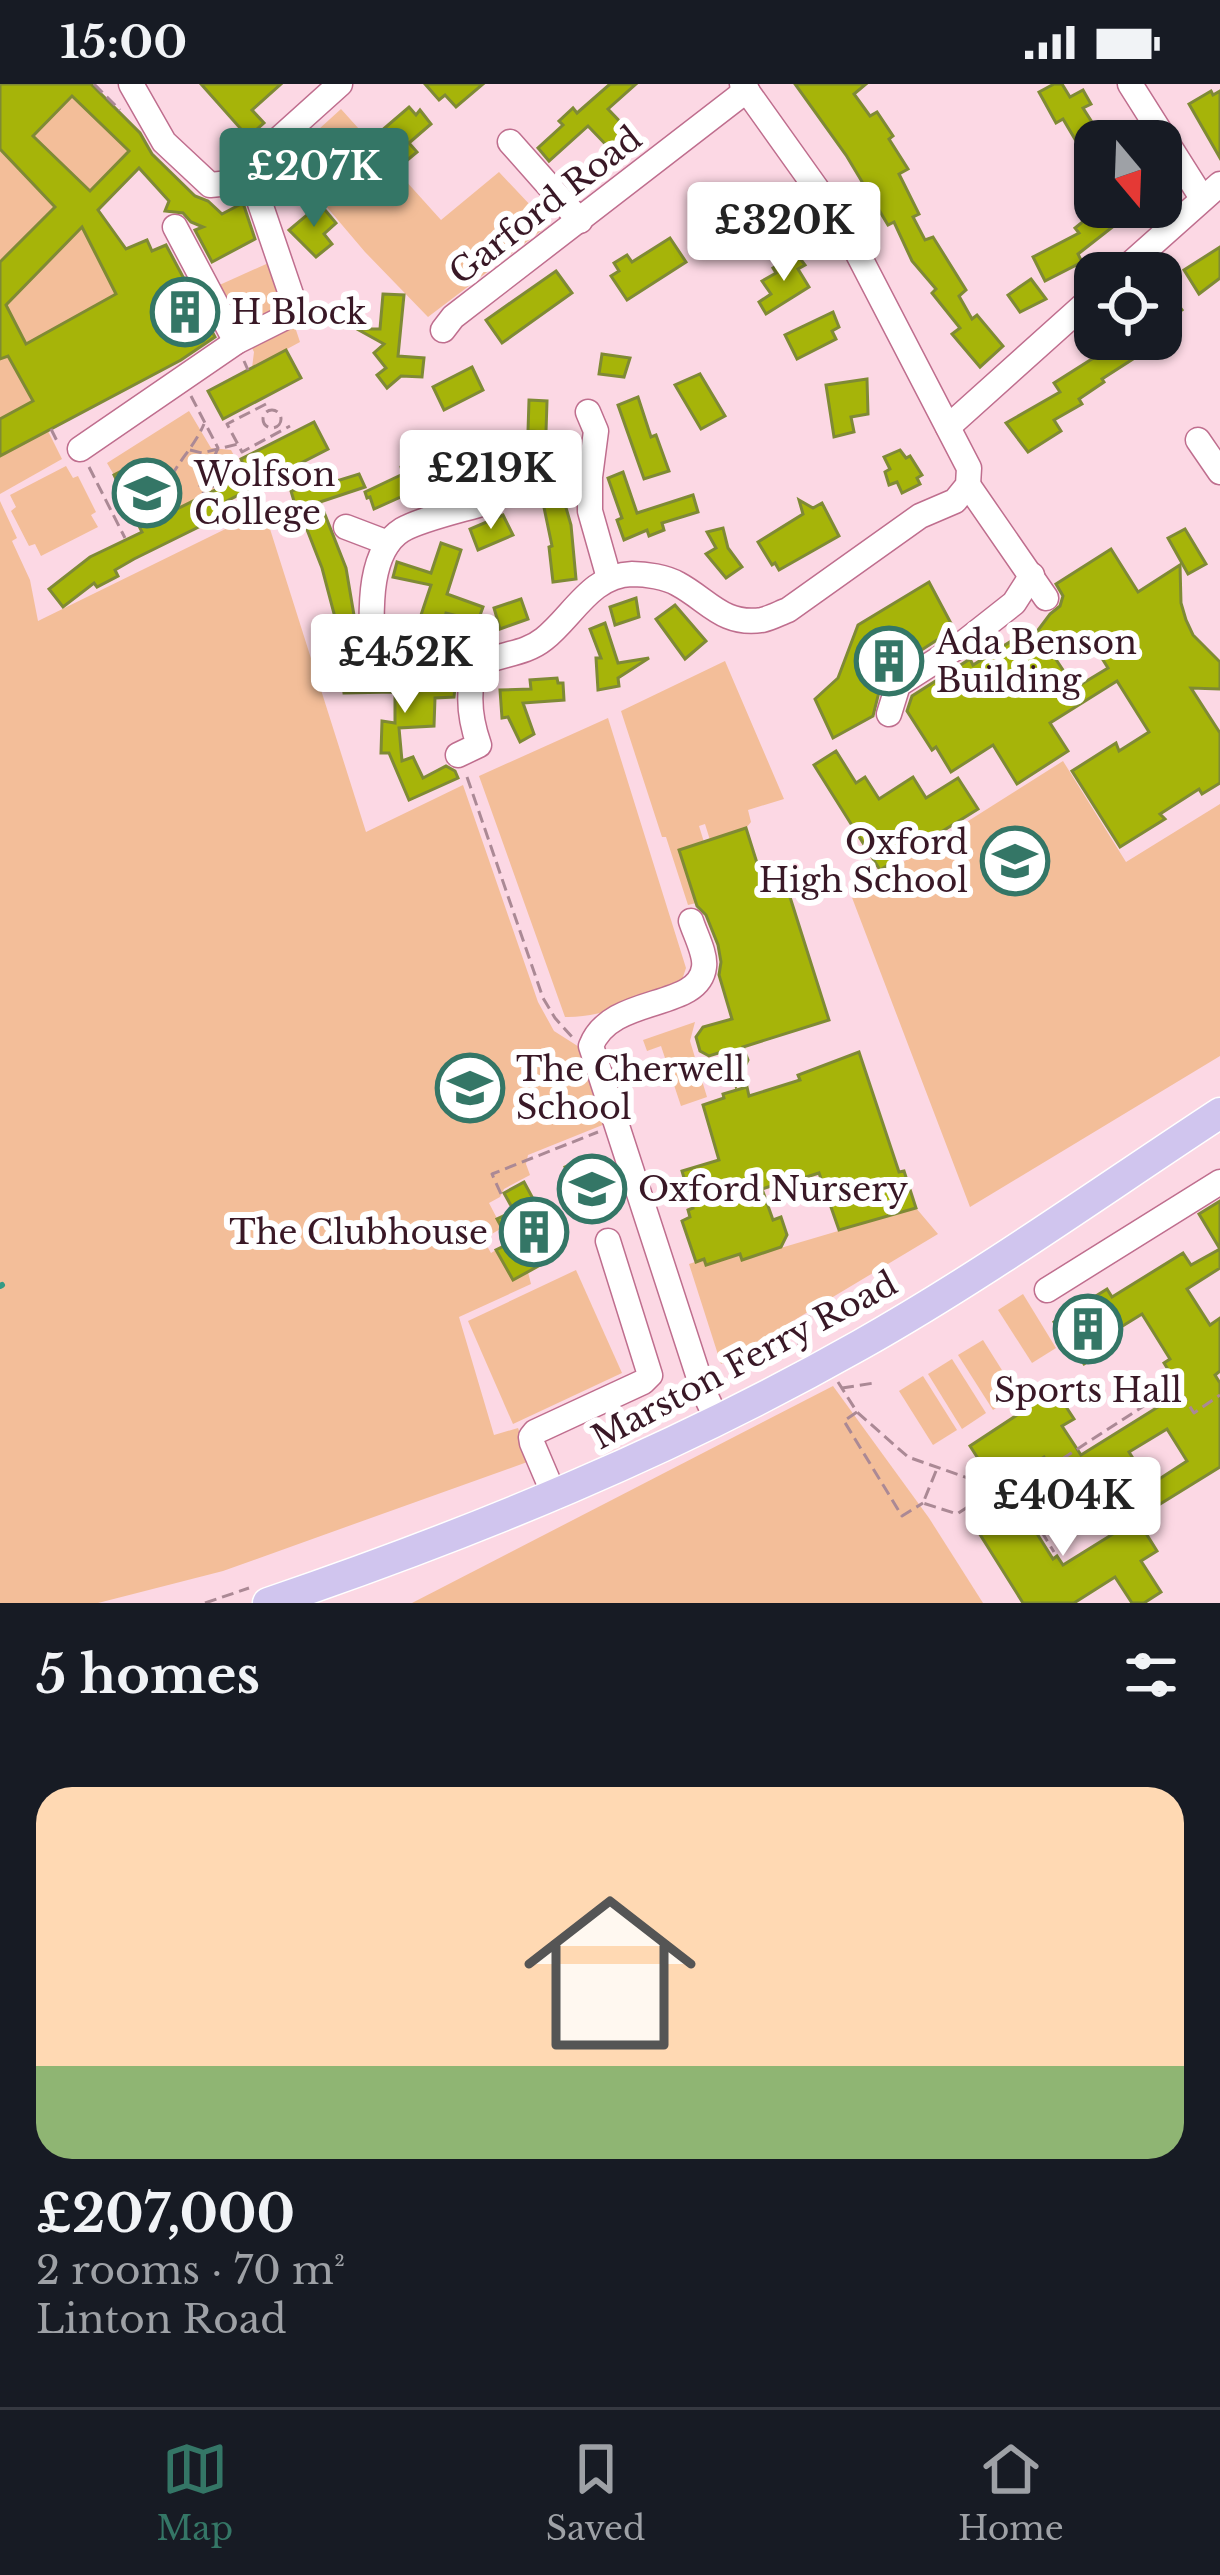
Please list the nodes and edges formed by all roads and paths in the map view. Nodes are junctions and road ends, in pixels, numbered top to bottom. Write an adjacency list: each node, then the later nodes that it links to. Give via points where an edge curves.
1 (130, 84): 6 (street, via 164,142 211,185 230,183)
2 (340, 84): 6 (street)
3 (1130, 84): 7 (street)
4 (744, 87): 8 (street, Garford Road); 20 (street, via 844,227)
5 (510, 142): 8 (street)
6 (248, 168): 13 (street, via 294,303 286,317)
7 (1211, 191): 10 (street)
8 (580, 221): 12 (street, Garford Road)
9 (175, 227): 13 (street)
10 (1143, 252)
11 (1074, 314): 20 (street)
12 (443, 330)
13 (236, 343): 14 (street)
14 (182, 379): 18 (path); 25 (street)
15 (266, 404): 17 (path); 19 (path); 23 (path, via 227,424)
16 (588, 412): 38 (street, via 596,431 590,512)
17 (281, 418): 19 (path); 22 (path, via 291,428)
18 (205, 422): 24 (path); 26 (path)
19 (267, 426): 22 (path)
20 (948, 428): 29 (street, via 969,468)
21 (1198, 440): 27 (street)
22 (262, 441): 23 (path, via 242,452)
23 (238, 444): 24 (path)
24 (218, 448): 26 (path); 28 (path)
25 (80, 449): 35 (path)
26 (188, 449): 33 (path)
27 (1220, 472)
28 (207, 475): 30 (path); 31 (path, via 200,486)
29 (968, 485): 37 (street); 38 (street, via 955,501 764,620 712,610 664,579)
30 (215, 490)
31 (208, 502)
32 (485, 503): 36 (street, via 403,529)
33 (161, 512)
34 (346, 527): 36 (street)
35 (125, 538)
36 (388, 543): 40 (street, via 371,590 372,646 403,646)
37 (1031, 575): 39 (street); 41 (street, via 1014,603 898,685)
38 (609, 578): 40 (street, via 543,640)
39 (1046, 598)
40 (475, 667): 42 (street)
41 (889, 714)
42 (475, 752)
43 (469, 782): 45 (path, via 542,998 570,1036)
44 (691, 921): 45 (street, via 705,964 699,982 612,1018)
45 (591, 1046): 47 (street)
46 (1220, 1113): 59 (main road, Marston Ferry Road, via 905,1318)
47 (616, 1124): 49 (path, via 492,1174); 59 (street)
48 (1220, 1182): 51 (street)
49 (501, 1194)
50 (608, 1241): 64 (street, via 650,1375 531,1437)
51 (1047, 1290)
52 (807, 1313): 53 (path, via 791,1326)
53 (803, 1352)
54 (834, 1376): 56 (path)
55 (874, 1383): 56 (path)
56 (842, 1388): 58 (path)
57 (1220, 1395): 61 (path, via 1194,1412 1176,1385)
58 (857, 1412): 60 (path, via 908,1457); 65 (path, via 844,1421 902,1516)
59 (718, 1422): 64 (main road, Marston Ferry Road)
60 (937, 1467): 63 (path); 65 (path)
61 (1045, 1470): 62 (path); 66 (path, via 1079,1525 1109,1507)
62 (1012, 1484): 63 (path); 67 (path)
63 (997, 1488): 65 (path, via 957,1514)
64 (555, 1497): 68 (main road, Marston Ferry Road)
65 (923, 1503)
66 (1140, 1516)
67 (1054, 1552)
68 (328, 1593): 69 (main road, Marston Ferry Road)
69 (268, 1603)

